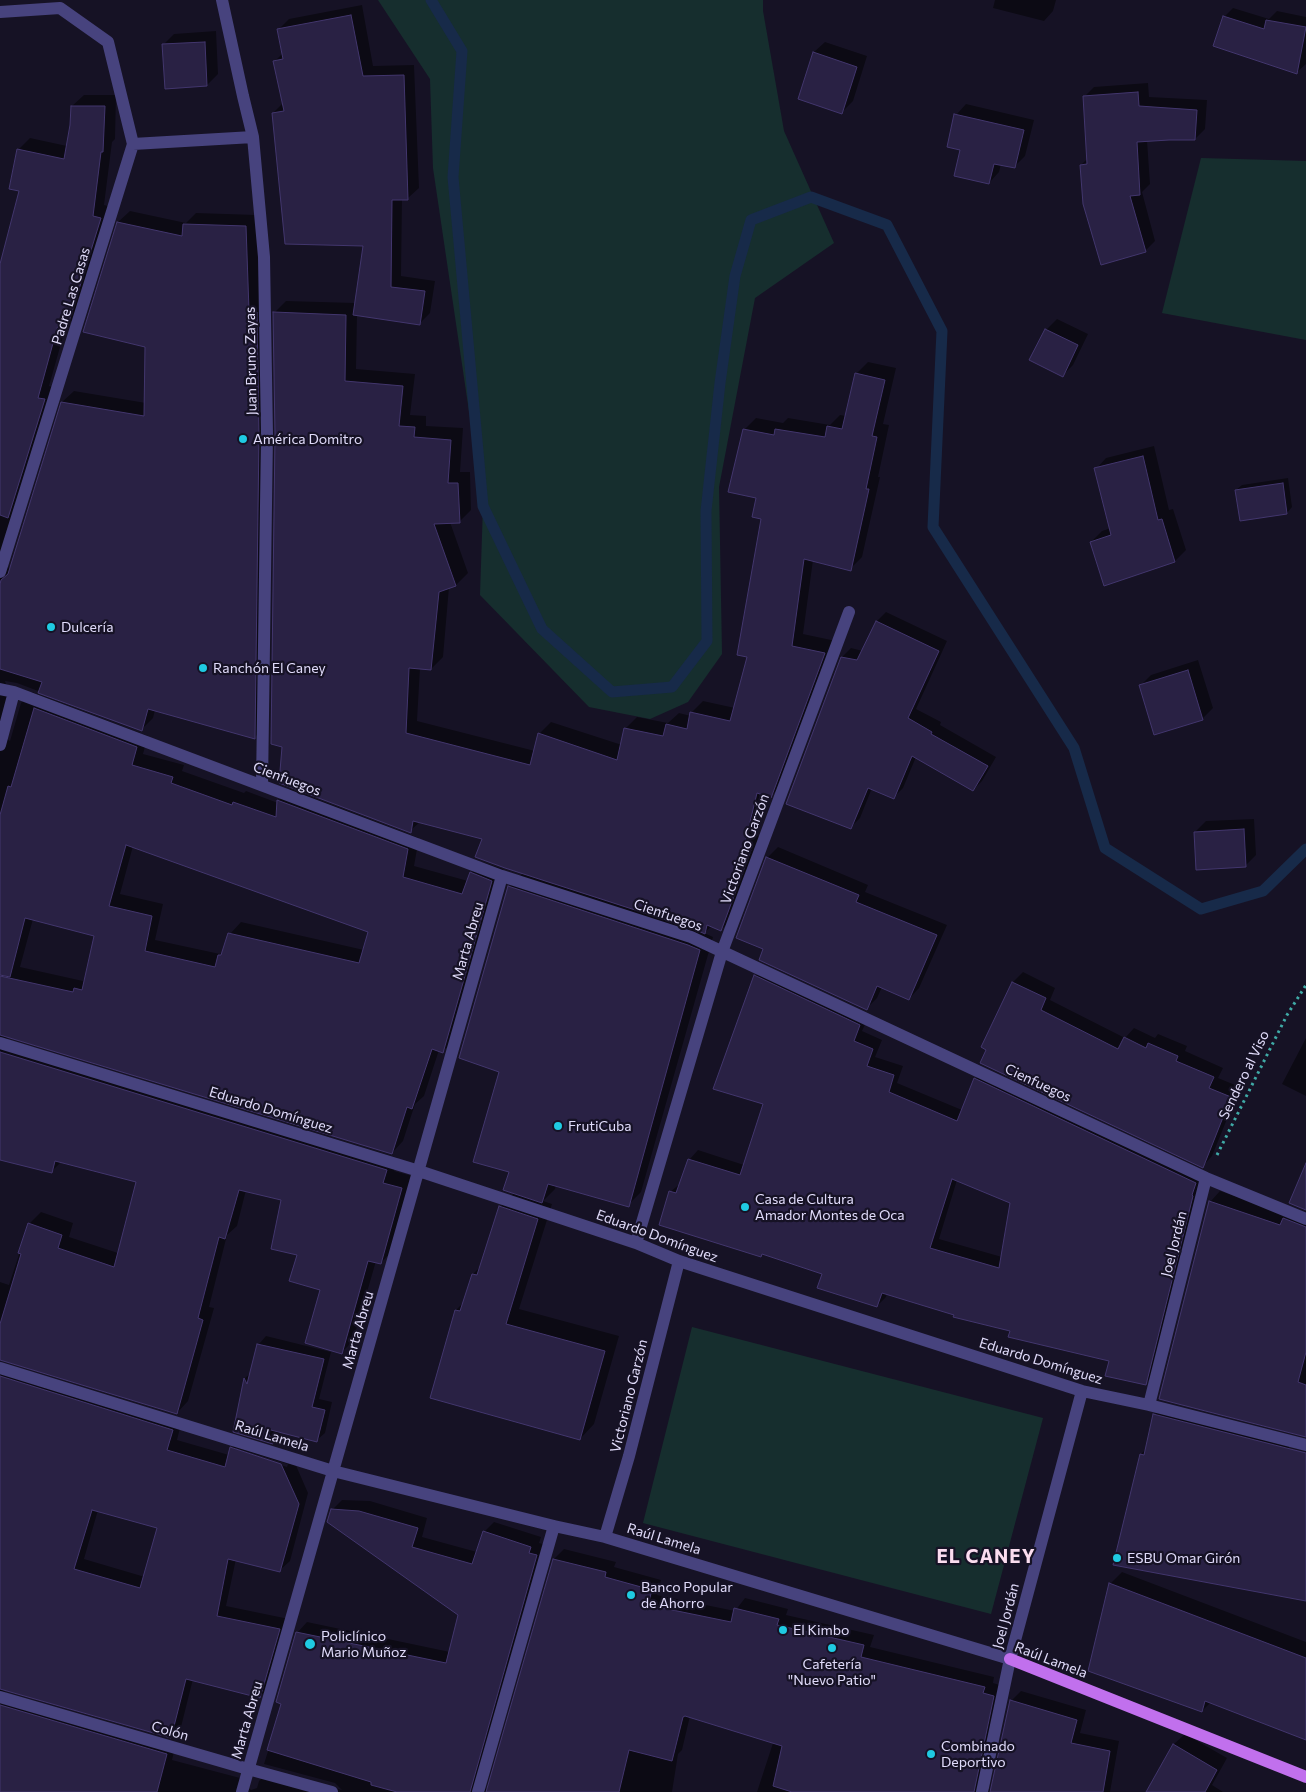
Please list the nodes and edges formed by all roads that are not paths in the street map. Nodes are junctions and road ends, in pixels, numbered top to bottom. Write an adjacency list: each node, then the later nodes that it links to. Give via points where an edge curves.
1 (223, 4): 3 (street, Juan Bruno Zayas)
2 (0, 12): 4 (street, via 60,8 108,42)
3 (253, 137): 4 (street); 10 (street, Juan Bruno Zayas, via 264,257 267,425)
4 (133, 144): 5 (street, Padre Las Casas)
5 (0, 572)
6 (849, 612): 12 (street, Victoriano Garzón)
7 (0, 689): 8 (street, Cienfuegos)
8 (14, 692): 9 (street); 10 (street, Cienfuegos)
9 (0, 745)
10 (262, 785): 11 (street, Cienfuegos)
11 (502, 876): 12 (street, Cienfuegos, via 691,937); 14 (street, Marta Abreu)
12 (722, 952): 15 (street, Cienfuegos); 17 (street, Victoriano Garzón)
13 (0, 1043): 14 (street, Eduardo Domínguez)
14 (419, 1171): 17 (street, Eduardo Domínguez); 23 (street, Marta Abreu)
15 (1206, 1178): 16 (street, Cienfuegos); 21 (street, Joel Jordán)
16 (1306, 1219)
17 (636, 1243): 18 (street, Eduardo Domínguez)
18 (679, 1262): 20 (street, Eduardo Domínguez); 25 (street, Victoriano Garzón)
19 (0, 1368): 23 (street, Raúl Lamela)
20 (1082, 1391): 21 (street, Eduardo Domínguez); 26 (street, Joel Jordán)
21 (1149, 1405): 22 (street, Eduardo Domínguez)
22 (1306, 1445)
23 (333, 1471): 24 (street, Raúl Lamela); 28 (street, Marta Abreu)
24 (554, 1526): 25 (street, Raúl Lamela); 32 (street)
25 (605, 1537): 26 (street, Raúl Lamela)
26 (1010, 1659): 29 (main road, Raúl Lamela); 33 (street, Joel Jordán)
27 (0, 1697): 28 (street, Colón)
28 (248, 1769): 30 (street, Marta Abreu); 31 (street, Colón)
29 (1306, 1778)
30 (242, 1792)
31 (332, 1792)
32 (478, 1792)
33 (982, 1792)

